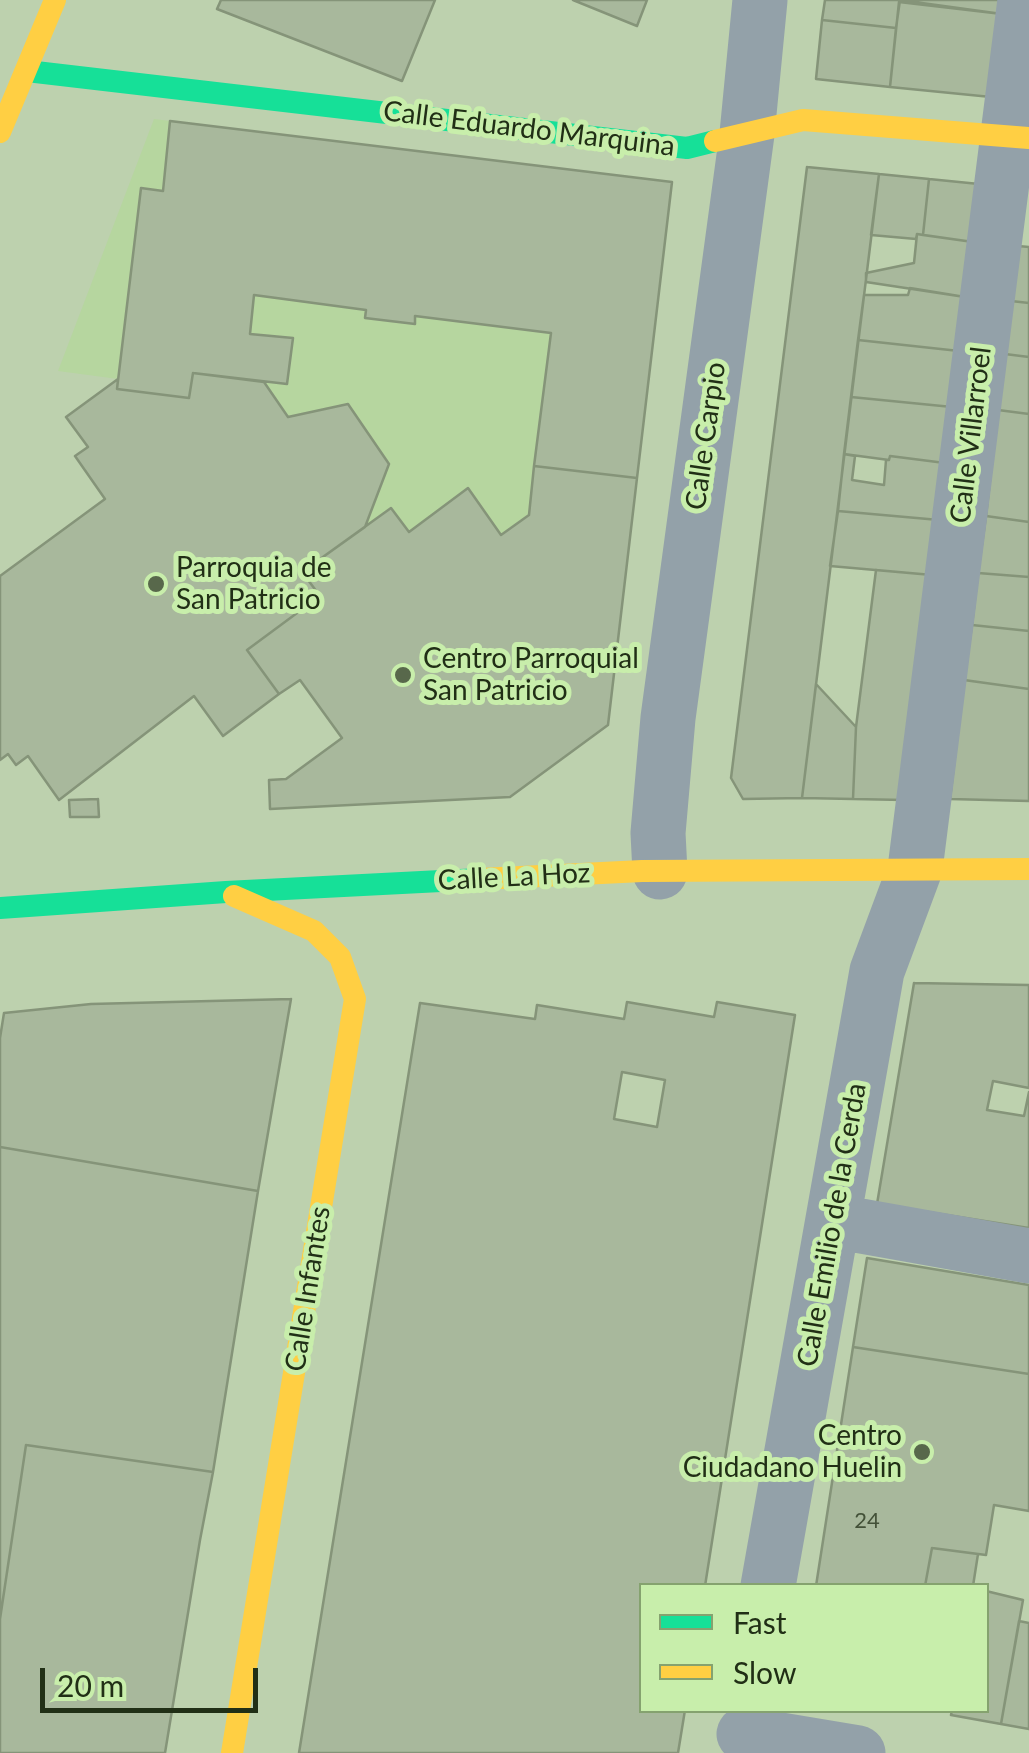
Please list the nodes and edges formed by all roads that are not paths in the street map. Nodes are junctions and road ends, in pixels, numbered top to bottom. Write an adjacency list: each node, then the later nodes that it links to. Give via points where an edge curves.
1 (55, 0): 4 (street)
2 (760, 0): 6 (street, Calle Carpio)
3 (1025, 0): 7 (street, Calle Villarroel)
4 (27, 71): 5 (street); 6 (street, Calle Eduardo Marquina, via 687,148)
5 (0, 132)
6 (747, 134): 7 (street, Calle Eduardo Marquina, via 803,120); 10 (street, Calle Carpio, via 668,718)
7 (1019, 137): 8 (street, Calle Villarroel)
8 (915, 869): 9 (street, Calle La Hoz); 10 (street, Calle La Hoz); 13 (street, Calle Emilio de la Cerda, via 877,970)
9 (1029, 869)
10 (660, 872): 11 (street, Calle La Hoz)
11 (226, 892): 12 (street, Calle La Hoz); 17 (street, Calle Infantes, via 314,932 340,957 355,999)
12 (2, 908)
13 (833, 1221): 14 (street); 15 (street, Calle Emilio de la Cerda)
14 (1029, 1256)
15 (769, 1583)
16 (744, 1732): 18 (street)
17 (232, 1753)
18 (858, 1753)

